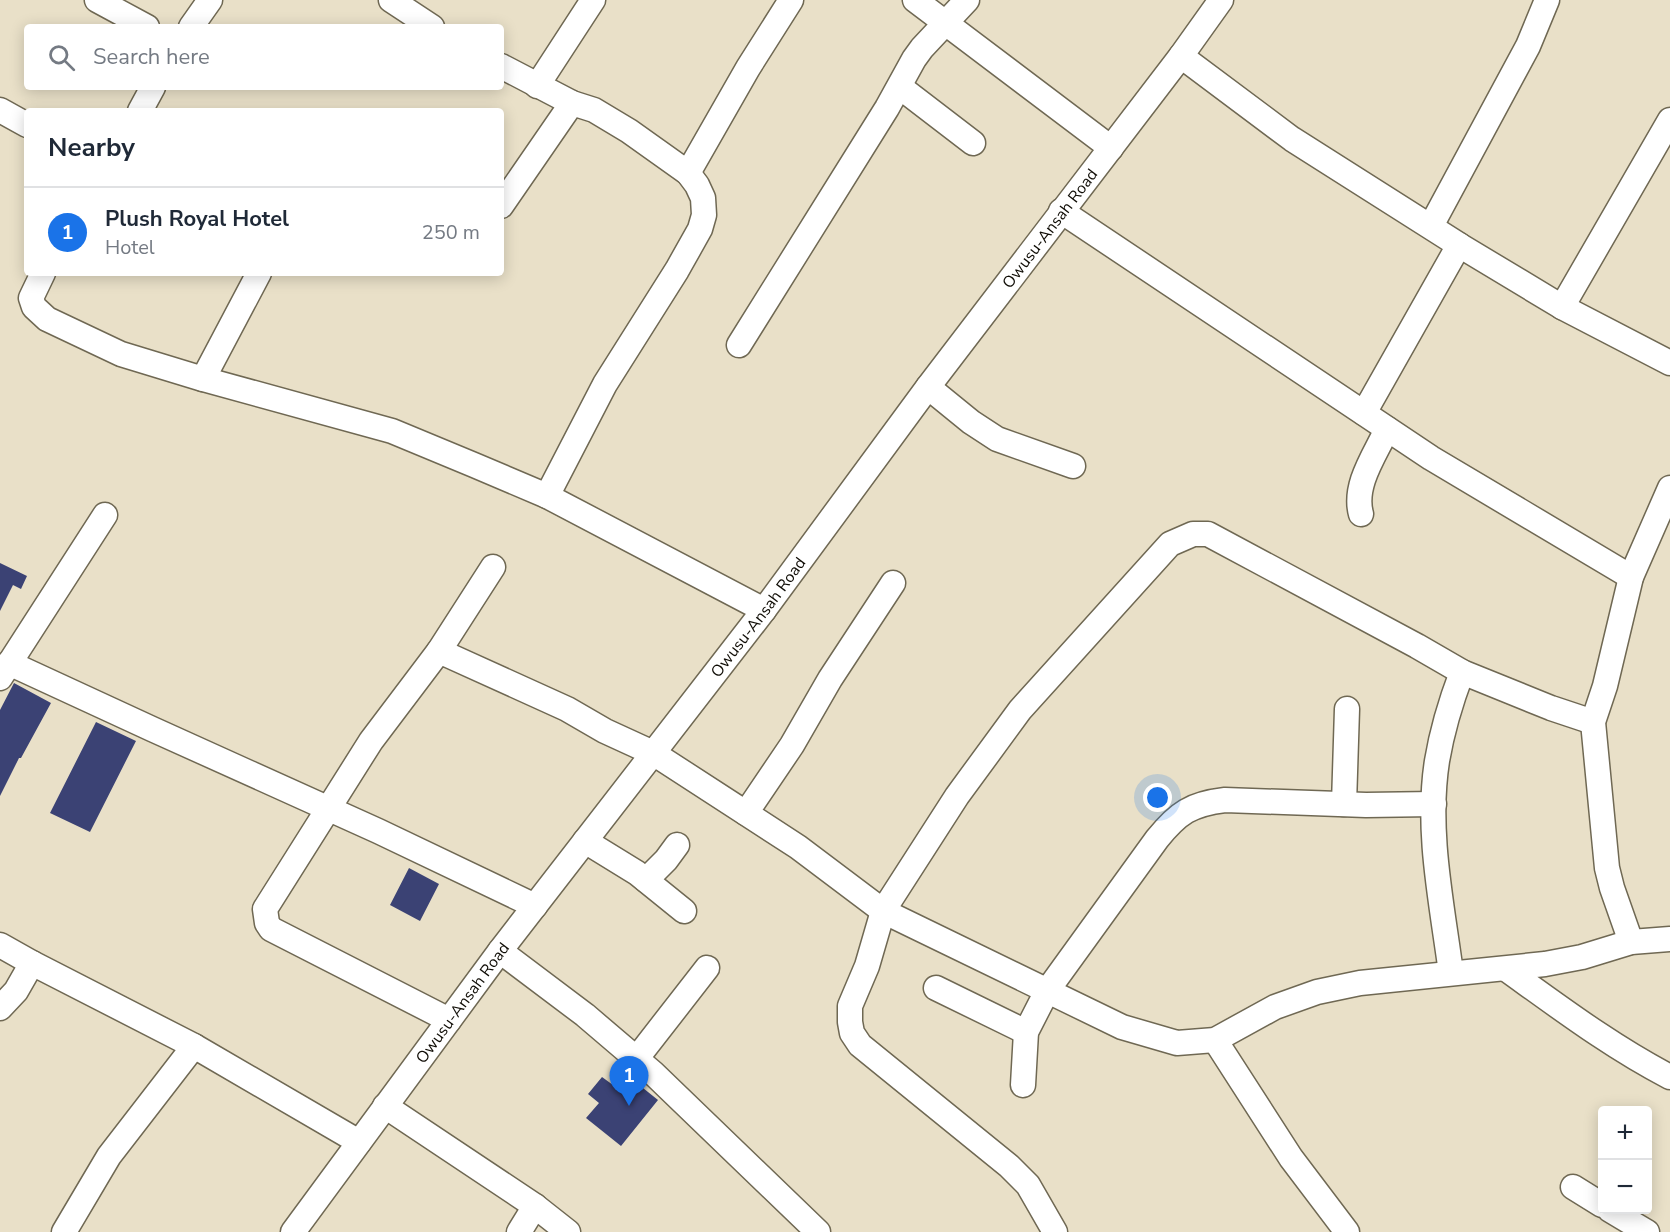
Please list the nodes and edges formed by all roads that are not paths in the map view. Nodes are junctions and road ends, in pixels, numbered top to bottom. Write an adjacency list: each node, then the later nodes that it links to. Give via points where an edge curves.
1 (97, 0): 10 (street)
2 (210, 0): 11 (street)
3 (391, 0): 12 (street)
4 (593, 0): 16 (street)
5 (791, 0): 26 (street)
6 (915, 0): 13 (street)
7 (967, 0): 13 (street)
8 (1221, 0): 14 (street, Owusu-Ansah Road)
9 (1547, 0): 29 (street, via 1528,46)
10 (141, 24)
11 (193, 24)
12 (427, 24)
13 (945, 24): 17 (street, via 922,48); 25 (street)
14 (1181, 56): 25 (street, Owusu-Ansah Road); 29 (street, via 1292,139)
15 (504, 68): 16 (street)
16 (537, 86): 19 (street)
17 (900, 87): 24 (street); 34 (street)
18 (151, 90): 20 (street)
19 (572, 103): 26 (street, via 612,120); 27 (street)
20 (142, 108)
21 (0, 110): 23 (street)
22 (1670, 120): 33 (street)
23 (24, 123)
24 (973, 143)
25 (1111, 148): 28 (street, Owusu-Ansah Road)
26 (688, 173): 42 (street, via 703,198 700,229 605,384)
27 (504, 202)
28 (1061, 211): 37 (street, Owusu-Ansah Road); 38 (street)
29 (1431, 226): 30 (street)
30 (1459, 245): 33 (street); 38 (street)
31 (42, 276): 36 (street, via 31,298 34,307 47,319 121,354)
32 (257, 276): 36 (street)
33 (1562, 307): 35 (street)
34 (740, 345)
35 (1670, 363)
36 (203, 379): 42 (street, via 392,431)
37 (928, 387): 40 (street, via 997,439); 48 (street, Owusu-Ansah Road)
38 (1364, 413): 39 (street)
39 (1387, 429): 43 (street, via 1361,485); 46 (street, via 1499,501)
40 (1073, 466)
41 (1670, 488): 46 (street)
42 (546, 496): 48 (street)
43 (1361, 514)
44 (105, 515): 50 (street)
45 (493, 567): 49 (street)
46 (1631, 577): 53 (street)
47 (893, 584): 58 (street)
48 (764, 610): 54 (street, Owusu-Ansah Road)
49 (439, 651): 54 (street); 57 (street, via 371,741)
50 (5, 671): 57 (street)
51 (1462, 672): 53 (street); 56 (street, via 1449,707 1437,762); 64 (street, via 1208,534 1181,537 1170,544 1020,710 957,796)
52 (1347, 709): 55 (street)
53 (1593, 722): 66 (street, via 1607,868)
54 (653, 753): 58 (street); 59 (street, Owusu-Ansah Road)
55 (1344, 804): 56 (street); 74 (street, via 1225,800 1190,808 1173,819 1157,839)
56 (1434, 804): 72 (street)
57 (328, 808): 62 (street); 76 (street, via 265,909 267,923)
58 (746, 813): 64 (street)
59 (585, 841): 61 (street); 62 (street, Owusu-Ansah Road)
60 (677, 845): 61 (street)
61 (646, 880): 63 (street)
62 (535, 906): 68 (street, Owusu-Ansah Road)
63 (684, 911)
64 (883, 911): 74 (street); 94 (street, via 850,1006 852,1033 860,1045 1016,1172)
65 (1670, 939): 66 (street)
66 (1631, 942): 71 (street, via 1582,957)
67 (0, 945): 69 (street)
68 (500, 951): 76 (street, Owusu-Ansah Road); 80 (street)
69 (32, 963): 75 (street, via 16,991); 79 (street)
70 (707, 968): 80 (street)
71 (1506, 969): 72 (street); 81 (street, via 1593,1031)
72 (1451, 973): 78 (street, via 1317,992 1275,1007)
73 (936, 988): 77 (street)
74 (1047, 991): 77 (street); 78 (street, via 1122,1027 1159,1039)
75 (0, 1008)
76 (449, 1020): 83 (street, Owusu-Ansah Road)
77 (1026, 1032): 82 (street)
78 (1215, 1040): 95 (street, via 1292,1158)
79 (194, 1046): 84 (street); 89 (street, via 109,1156)
80 (637, 1058): 93 (street)
81 (1670, 1077)
82 (1023, 1085)
83 (385, 1106): 84 (street, Owusu-Ansah Road); 87 (street)
84 (359, 1142): 90 (street, Owusu-Ansah Road)
85 (1573, 1187): 86 (street)
86 (1598, 1203)
87 (536, 1206): 91 (street); 92 (street)
88 (1619, 1220): 96 (street)
89 (64, 1232)
90 (293, 1232)
91 (519, 1232)
92 (568, 1232)
93 (818, 1232)
94 (1055, 1232)
95 (1347, 1232)
96 (1647, 1232)

